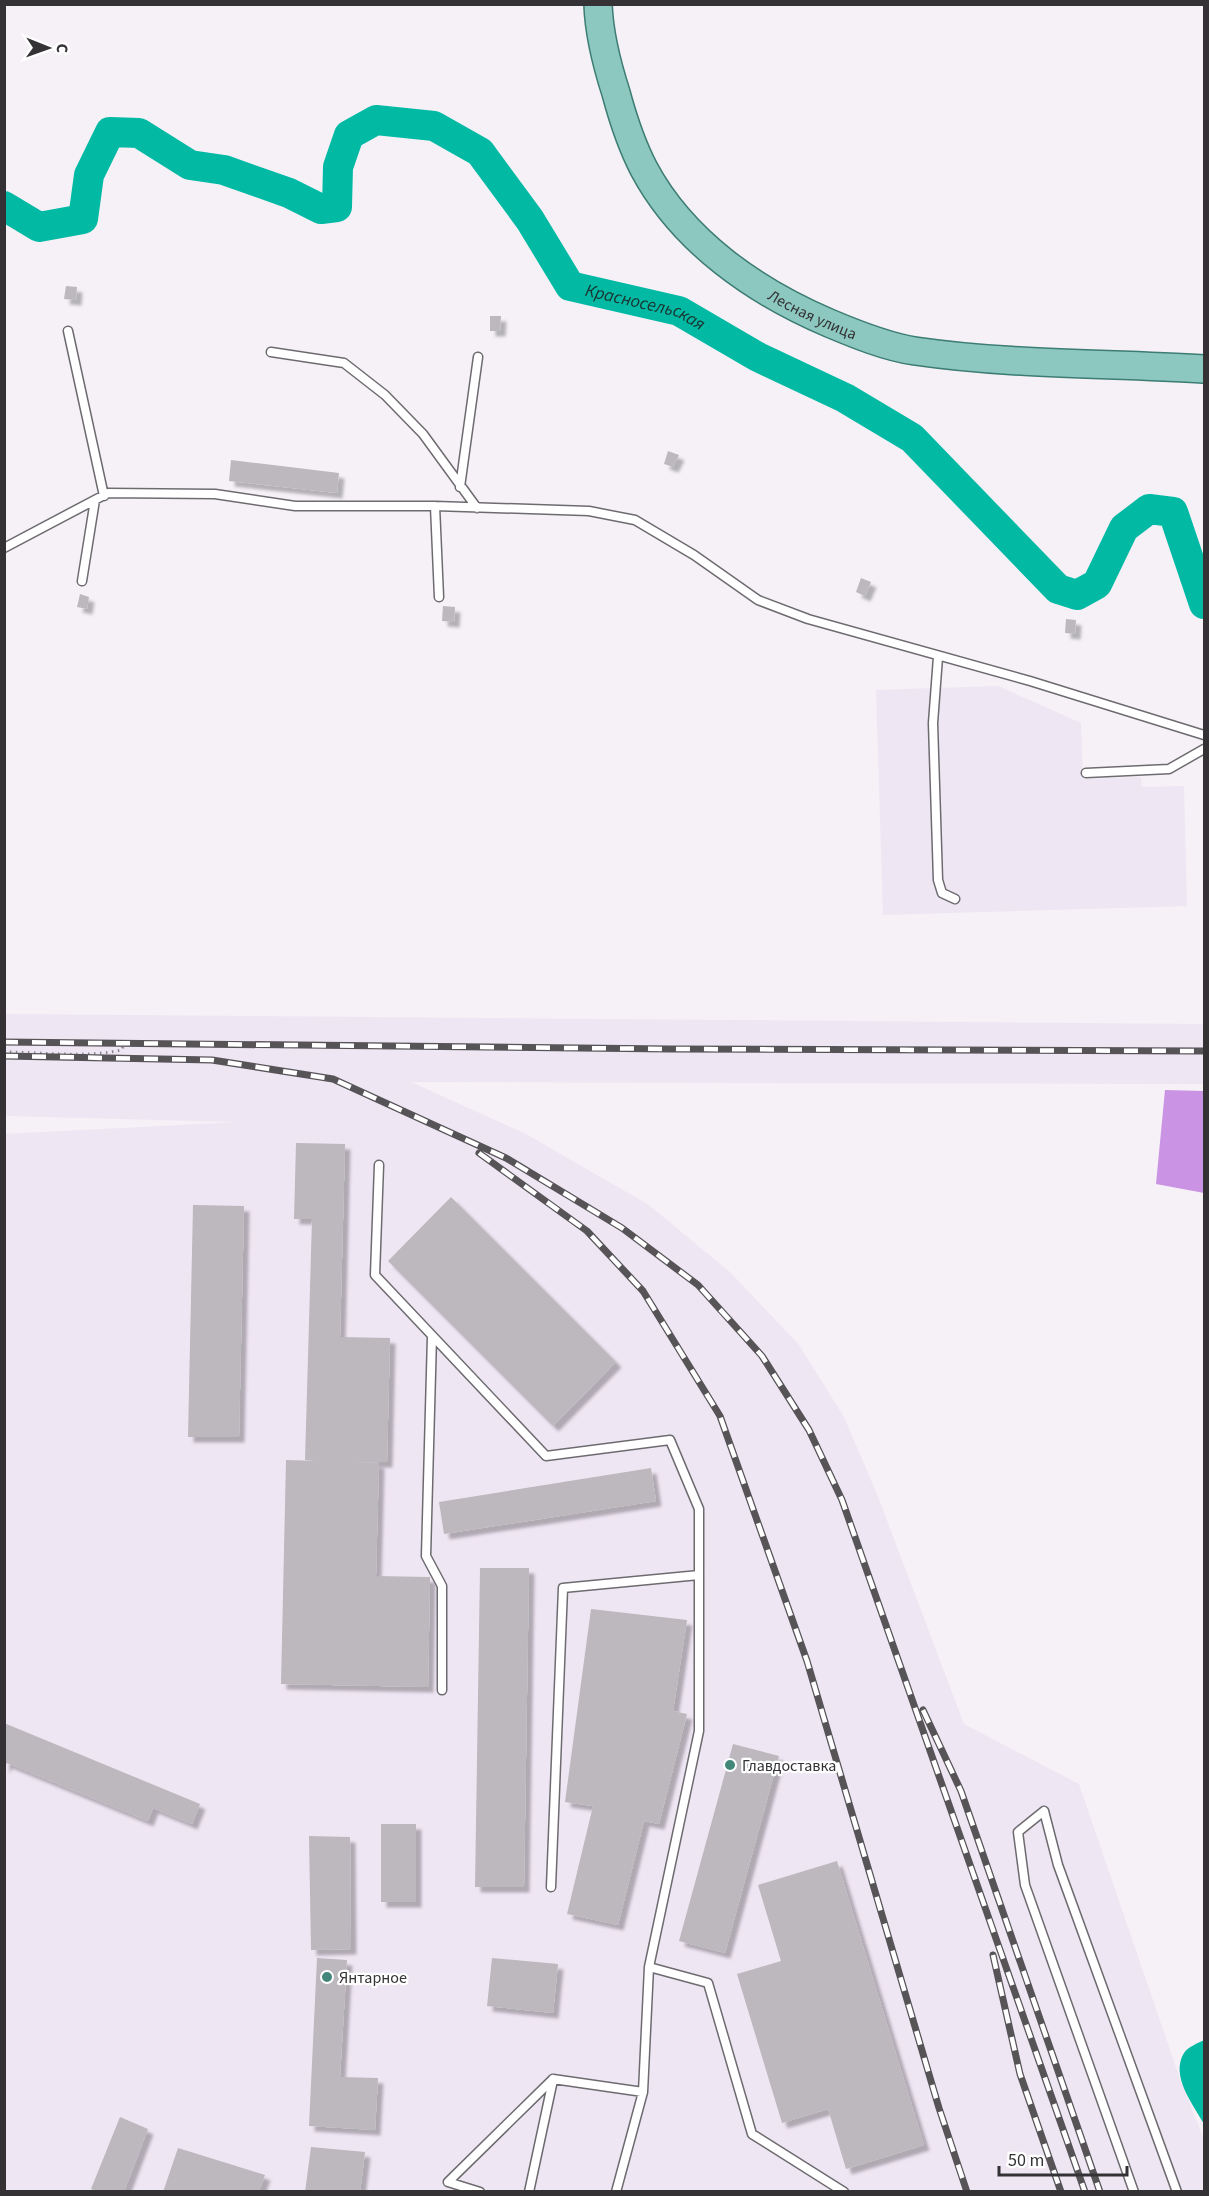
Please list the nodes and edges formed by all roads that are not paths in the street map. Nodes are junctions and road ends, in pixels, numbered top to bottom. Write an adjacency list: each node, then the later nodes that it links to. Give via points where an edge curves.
1 (598, 4): 5 (main road, Лесная улица, via 609,73 645,170 696,236 739,274 789,306 913,351 1027,362)
2 (68, 331): 7 (lane)
3 (271, 352): 6 (lane, via 344,363 385,395 423,434)
4 (478, 357): 6 (lane)
5 (1204, 369)
6 (460, 487): 10 (lane)
7 (104, 496): 8 (lane); 9 (lane, via 215,494 295,506)
8 (95, 500): 11 (lane); 12 (lane)
9 (435, 506): 10 (lane); 13 (lane)
10 (477, 508): 14 (lane, via 588,511 635,520 758,600 808,619)
11 (4, 548)
12 (82, 581)
13 (439, 597)
14 (938, 657): 15 (lane); 18 (lane, via 933,723 938,880 942,893)
15 (1204, 735)
16 (1204, 749): 17 (lane, via 1169,769)
17 (1086, 773)
18 (956, 899)
19 (379, 1165): 20 (lane, via 375,1275)
20 (432, 1336): 21 (lane, via 546,1456 670,1440 699,1509); 22 (lane, via 426,1556 442,1586)
21 (699, 1575): 23 (lane, via 563,1588); 24 (lane, via 699,1731)
22 (442, 1690)
23 (551, 1887)
24 (649, 1967): 26 (lane); 30 (lane, via 708,1983 752,2134)
25 (553, 2079): 26 (lane); 27 (lane, via 448,2182); 28 (lane)
26 (643, 2092): 29 (lane)
27 (480, 2192)
28 (529, 2192)
29 (616, 2192)
30 (844, 2192)
31 (1134, 2192): 32 (lane, via 1025,1885 1018,1832 1044,1811 1058,1865)
32 (1177, 2192)

